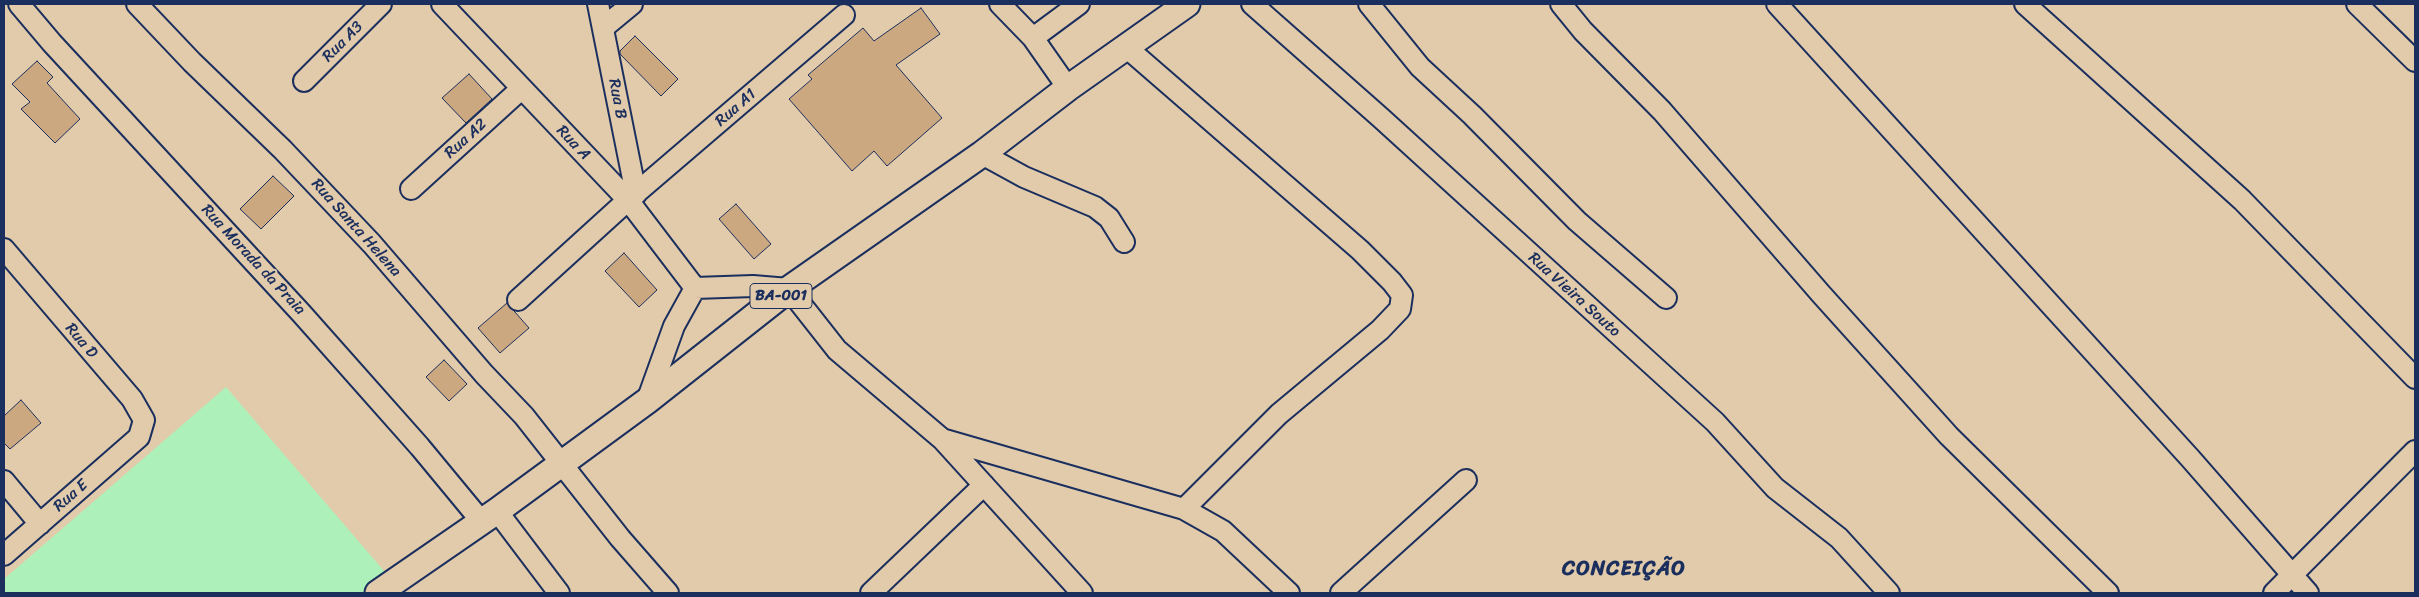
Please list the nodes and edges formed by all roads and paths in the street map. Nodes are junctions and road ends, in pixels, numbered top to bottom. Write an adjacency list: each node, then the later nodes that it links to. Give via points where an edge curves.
1 (20, 4): 43 (street, Rua Morada da Praia, via 414,441)
2 (137, 4): 38 (street, Rua Santa Helena, via 284,150 372,244)
3 (382, 4): 21 (street, Rua A3)
4 (442, 4): 23 (street, Rua A)
5 (598, 4): 17 (street, Rua B)
6 (632, 4): 17 (street)
7 (1000, 4): 18 (street)
8 (1079, 4): 18 (street)
9 (1187, 4): 19 (main road, BA-001)
10 (1252, 4): 54 (street, Rua Vieira Souto, via 1715,422 1775,488 1839,538)
11 (1369, 4): 31 (street, via 1420,68 1472,115 1577,221)
12 (1561, 4): 55 (street, via 1662,111 1949,436)
13 (1777, 4): 46 (street, via 2190,458)
14 (2025, 4): 33 (street, via 2242,200)
15 (2357, 4): 20 (street)
16 (844, 15): 26 (street, Rua A1)
17 (603, 28): 26 (street, Rua B)
18 (1033, 38): 22 (street)
19 (1126, 47): 22 (main road, BA-001); 42 (street, via 1342,234 1402,295 1400,309 1385,325 1279,414)
20 (2415, 62)
21 (304, 81)
22 (1068, 88): 24 (main road, BA-001)
23 (521, 89): 25 (street, Rua A2); 26 (street, Rua A)
24 (982, 154): 27 (street, via 1024,177 1095,207 1108,218); 30 (main road, BA-001)
25 (411, 189)
26 (632, 197): 29 (street, Rua A); 32 (street, Rua A1)
27 (1124, 242)
28 (4, 249): 35 (street, Rua D, via 132,398 144,420)
29 (695, 288): 30 (street, via 752,286); 34 (street, via 674,326)
30 (789, 289): 34 (main road, BA-001); 36 (street, via 837,350)
31 (1666, 298)
32 (518, 300)
33 (2415, 378)
34 (647, 401): 38 (main road, BA-001)
35 (139, 437): 44 (street, Rua E)
36 (942, 439): 41 (street); 42 (street)
37 (2415, 451): 46 (street)
38 (562, 463): 43 (main road, BA-001); 49 (street, Rua Santa Helena)
39 (1466, 480): 53 (street)
40 (4, 482): 44 (street)
41 (984, 485): 50 (street); 51 (street)
42 (1184, 509): 52 (street, via 1223,531)
43 (489, 517): 47 (main road, BA-001); 48 (street, Rua Morada da Praia)
44 (40, 524): 45 (street, Rua E)
45 (4, 555)
46 (2291, 576): 56 (street); 57 (street)
47 (378, 593)
48 (558, 593)
49 (668, 593)
50 (871, 593)
51 (1082, 593)
52 (1289, 593)
53 (1342, 593)
54 (1889, 593)
55 (2108, 593)
56 (2274, 593)
57 (2308, 593)

